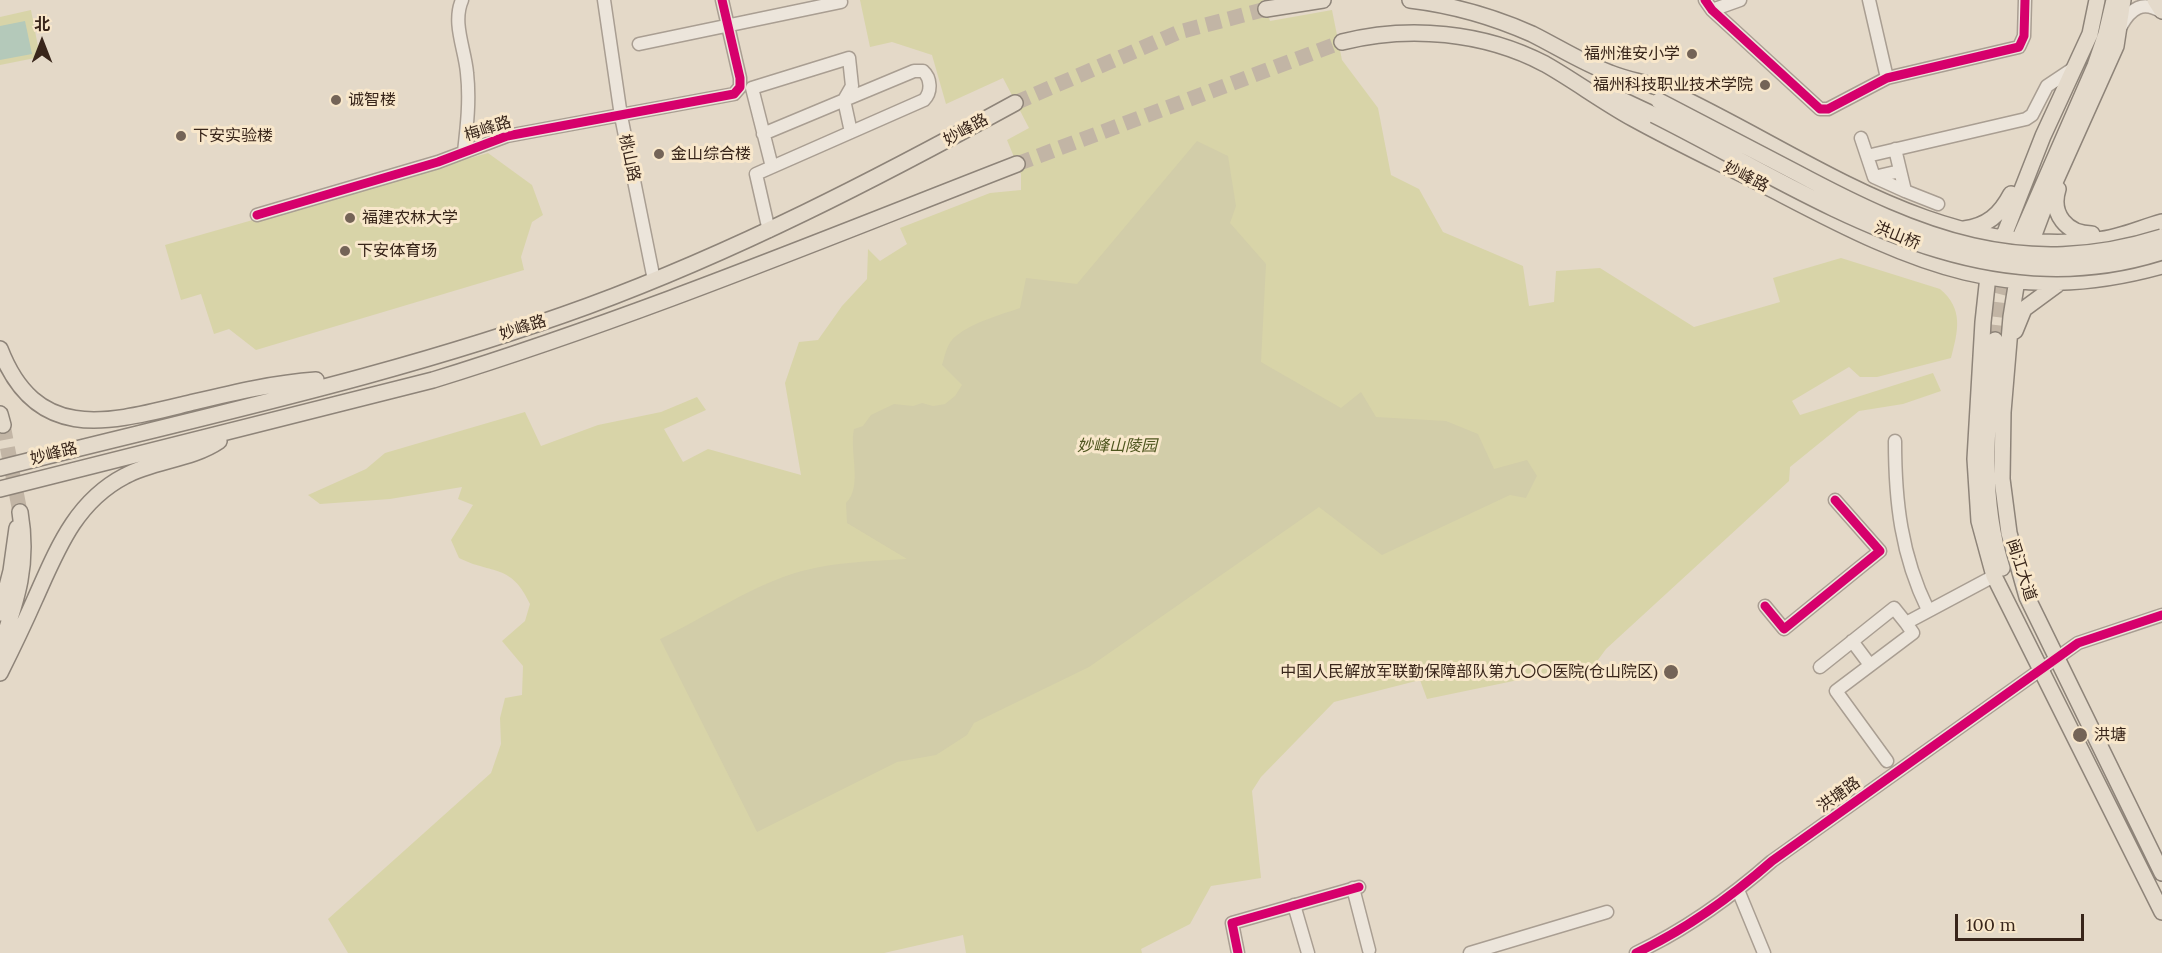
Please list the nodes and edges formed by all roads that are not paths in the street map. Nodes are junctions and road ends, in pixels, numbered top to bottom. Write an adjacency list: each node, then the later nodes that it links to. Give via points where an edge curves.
1 (462, 0): 35 (street, via 458,18 468,96)
2 (604, 0): 29 (street, 桃山路)
3 (722, 0): 18 (street)
4 (1323, 0): 16 (main road)
5 (1410, 0): 24 (main road, via 1449,6 1514,27)
6 (1740, 0): 15 (street)
7 (1869, 0): 25 (street)
8 (2025, 0): 25 (street, via 2024,36 2019,47)
9 (2097, 0): 23 (main road, via 2093,26)
10 (2107, 0): 49 (main road, via 2096,50)
11 (2114, 0): 49 (main road, via 2095,66)
12 (2123, 0): 19 (main road)
13 (2155, 0): 17 (main road)
14 (841, 2): 18 (street)
15 (1708, 5): 25 (street, via 1820,110)
16 (1266, 9)
17 (2162, 12): 19 (street, via 2150,5 2140,5)
18 (728, 26): 21 (street); 29 (street, 梅峰路, via 740,78 740,87 734,94)
19 (2121, 26): 37 (main road)
20 (1342, 42): 22 (main road, 妙峰路, via 1390,34 1448,35 1488,42)
21 (639, 44)
22 (1545, 64): 28 (main road); 54 (main road, 妙峰路, via 1632,118 1851,231 1931,263)
23 (2074, 68): 32 (main road); 34 (street, via 2047,86 2026,119)
24 (1610, 74): 28 (main road); 47 (main road, via 1660,88 1866,194 1916,217)
25 (1887, 78)
26 (844, 100): 30 (street); 30 (street, via 919,70 926,73 929,85 924,100); 31 (street); 31 (street, via 852,81 849,58 752,88)
27 (1015, 104): 48 (main road, 妙峰路)
28 (1657, 108): 50 (main road, bridge, via 1929,236 1982,249 2038,255 2115,249); 52 (main road, 洪山桥, bridge, via 1851,216 1938,252 1995,264 2050,268 2096,266)
29 (621, 116): 35 (street, 梅峰路, via 507,136); 55 (street, 桃山路)
30 (851, 132): 39 (street)
31 (764, 134): 39 (street)
32 (2043, 136): 47 (main road, via 1998,215 1983,225); 51 (main road)
33 (1861, 138): 36 (street)
34 (1894, 149): 36 (street); 40 (street)
35 (464, 152): 44 (street, 梅峰路)
36 (1867, 156): 41 (street)
37 (2069, 156): 46 (main road, via 2055,198 2058,214 2066,226 2085,234); 49 (main road)
38 (1017, 164): 61 (main road, 妙峰路, via 632,314 533,348 433,380)
39 (772, 167): 48 (street, via 756,174)
40 (1900, 171): 41 (street); 42 (street)
41 (1874, 177): 42 (street)
42 (1905, 191): 43 (street)
43 (1938, 204)
44 (257, 215)
45 (2162, 222): 46 (main road)
46 (2140, 228): 49 (main road, via 2096,241)
47 (1959, 230): 51 (main road)
48 (769, 231): 55 (main road, 妙峰路)
49 (2024, 235): 51 (main road); 56 (main road, 闽江大道)
50 (2162, 237)
51 (2001, 238): 54 (main road)
52 (2162, 252)
53 (2162, 266): 57 (main road, 妙峰路)
54 (1988, 276): 56 (main road, 妙峰路); 66 (main road, via 1975,434 1975,490)
55 (654, 280): 60 (main road, 妙峰路, via 509,333)
56 (2017, 280): 57 (main road, 妙峰路); 59 (main road, 闽江大道)
57 (2058, 284): 59 (main road, via 2020,315)
58 (1, 353): 60 (main road, via 14,381 27,395 58,414 83,420 128,418 266,386)
59 (2007, 369): 67 (main road, 闽江大道, via 2003,493 2009,533)
60 (354, 377): 63 (main road, 妙峰路)
61 (233, 431): 64 (main road, 妙峰路); 80 (main road, via 198,452 124,476 88,503 55,553)
62 (1895, 441): 69 (street, via 1902,539 1913,579)
63 (0, 468)
64 (0, 489)
65 (1835, 500): 68 (street, via 1880,550 1784,629)
66 (1994, 576): 69 (street); 73 (main road)
67 (2027, 597): 73 (main road, via 2003,552 1993,496 1997,340 1987,440 1988,495 1998,554); 76 (main road, 闽江大道)
68 (1765, 606)
69 (1928, 610): 72 (street)
70 (0, 613): 75 (main road, via 20,512 24,570)
71 (2162, 615): 76 (street, 洪塘路, via 2078,643)
72 (1906, 623): 74 (street, via 1894,608); 77 (street, via 1912,633)
73 (2020, 629): 79 (main road)
74 (1852, 641): 77 (street); 78 (street)
75 (0, 648)
76 (2057, 657): 79 (street, 洪塘路); 82 (main road, 闽江大道)
77 (1870, 665): 81 (street, via 1836,691)
78 (1820, 667)
79 (2040, 668): 83 (street, 洪塘路, via 1772,861); 86 (main road)
80 (0, 673)
81 (1887, 761)
82 (2162, 873)
83 (1738, 890): 91 (street, 洪塘路, via 1676,932); 92 (street)
84 (1294, 905): 87 (street, via 1356,888); 88 (street, via 1232,923); 89 (street)
85 (1607, 912): 90 (street)
86 (2162, 912)
87 (1369, 950)
88 (1238, 953)
89 (1308, 953)
90 (1470, 953)
91 (1636, 953)
92 (1764, 953)

